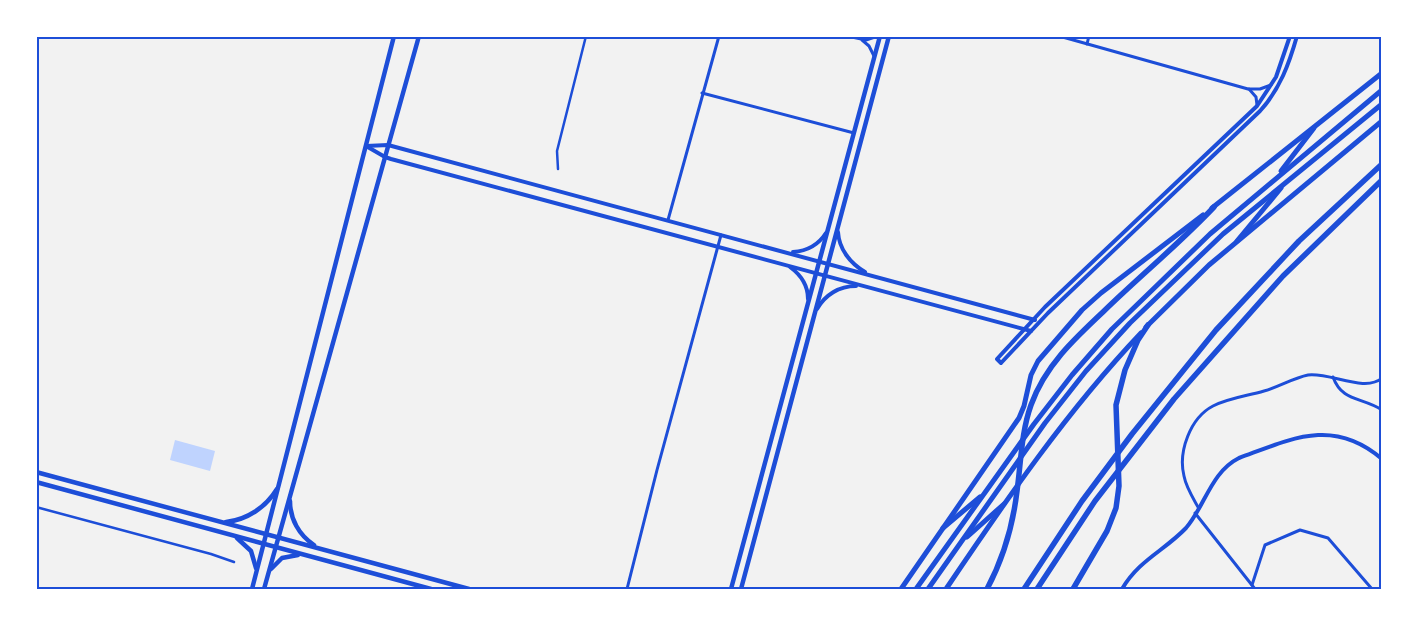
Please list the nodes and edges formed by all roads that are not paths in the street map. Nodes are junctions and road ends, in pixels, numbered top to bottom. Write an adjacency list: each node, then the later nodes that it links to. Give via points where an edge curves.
1 (394, 36): 26 (main road)
2 (419, 36): 25 (main road)
3 (586, 36): 29 (street, via 556,151)
4 (719, 36): 19 (street)
5 (847, 36): 12 (street)
6 (879, 36): 12 (street); 14 (main road)
7 (889, 36): 35 (main road)
8 (1059, 36): 13 (street)
9 (1089, 36): 13 (street)
10 (1290, 36): 16 (street)
11 (1297, 36): 51 (street, via 1283,78 1260,111)
12 (861, 40): 14 (street)
13 (1087, 44): 17 (street)
14 (874, 56): 24 (main road)
15 (1382, 73): 23 (main road)
16 (1272, 84): 17 (street); 21 (street)
17 (1248, 89): 21 (street, via 1256,96)
18 (1382, 90): 31 (main road)
19 (702, 93): 24 (street); 34 (street)
20 (1382, 104): 30 (main road)
21 (1256, 106): 50 (street)
22 (1382, 121): 38 (main road)
23 (1314, 128): 31 (main road); 33 (main road)
24 (854, 133): 36 (main road)
25 (388, 145): 26 (street); 27 (main road); 34 (street)
26 (366, 146): 27 (street); 61 (main road)
27 (385, 157): 39 (street); 63 (main road)
28 (1382, 164): 97 (highway, via 1299,241 1216,330 1086,496)
29 (558, 170)
30 (1289, 178): 38 (main road); 76 (main road, via 1189,265 1107,348 1029,444)
31 (1273, 180): 62 (main road, via 1187,254 1112,329 1053,399)
32 (1382, 180): 98 (highway, via 1283,276 1174,399 1096,501)
33 (1214, 207): 71 (main road, via 1101,293 1042,355 1031,375 1018,418); 96 (highway, via 1063,351 1042,379 1025,426 1014,510 1004,549)
34 (668, 220): 37 (street)
35 (837, 229): 42 (main road); 45 (street, via 845,254 859,269)
36 (827, 231): 40 (street, via 813,246); 41 (main road)
37 (721, 235): 39 (street); 40 (street)
38 (1237, 241): 52 (main road)
39 (717, 247): 43 (street); 89 (street)
40 (788, 253): 41 (street)
41 (819, 261): 42 (street); 44 (main road)
42 (828, 264): 45 (street); 46 (main road)
43 (788, 266): 44 (street); 48 (street, via 804,282)
44 (816, 274): 46 (street); 48 (main road)
45 (869, 274): 50 (street)
46 (825, 276): 47 (street); 49 (main road)
47 (862, 286): 49 (street, via 848,286 835,291); 53 (street)
48 (808, 303): 90 (main road)
49 (815, 314): 91 (main road)
50 (1034, 319): 51 (street); 53 (street)
51 (1038, 323): 54 (street)
52 (1148, 325): 64 (main road, via 1082,400); 99 (highway, via 1127,363 1116,405 1119,486 1116,508 1108,531)
53 (1024, 330): 54 (street); 54 (street, via 997,359 1001,363)
54 (1030, 331)
55 (1333, 377): 56 (street, via 1359,384 1370,384); 57 (street, via 1343,394); 66 (street, via 1308,376 1212,407 1198,418 1186,443 1183,476)
56 (1382, 378)
57 (1382, 410)
58 (1382, 459): 66 (street, via 1350,440 1322,434 1298,436 1231,461)
59 (36, 472): 67 (main road)
60 (36, 482): 69 (main road)
61 (279, 486): 70 (main road, via 268,502 255,512); 72 (main road)
62 (986, 492): 71 (main road); 93 (main road)
63 (290, 497): 74 (main road); 78 (main road, via 291,513 298,528)
64 (1004, 504): 76 (main road); 95 (main road)
65 (36, 507): 80 (street)
66 (1198, 508): 68 (street)
67 (176, 510): 69 (main road); 70 (main road)
68 (1195, 513): 83 (street); 100 (street, via 1176,538 1136,568)
69 (173, 519): 73 (main road)
70 (222, 522): 72 (main road)
71 (943, 528): 92 (main road)
72 (266, 534): 74 (main road); 75 (main road)
73 (231, 535): 75 (main road); 81 (main road, via 251,551)
74 (278, 538): 77 (main road); 78 (main road)
75 (264, 544): 77 (main road); 81 (main road)
76 (959, 544): 94 (main road)
77 (276, 547): 79 (main road); 82 (main road)
78 (319, 548): 84 (main road)
79 (307, 555): 82 (main road, via 282,558); 87 (main road)
80 (234, 562)
81 (256, 574): 85 (main road)
82 (268, 577): 86 (main road)
83 (1252, 585): 101 (street); 102 (street, via 1265,545 1300,530 1328,538)
84 (456, 588): 88 (main road)
85 (252, 589)
86 (264, 589)
87 (431, 589)
88 (468, 589)
89 (627, 589)
90 (731, 589)
91 (741, 589)
92 (901, 589)
93 (916, 589)
94 (928, 589)
95 (946, 589)
96 (988, 589)
97 (1024, 589)
98 (1036, 589)
99 (1073, 589)
100 (1122, 589)
101 (1255, 589)
102 (1372, 589)

